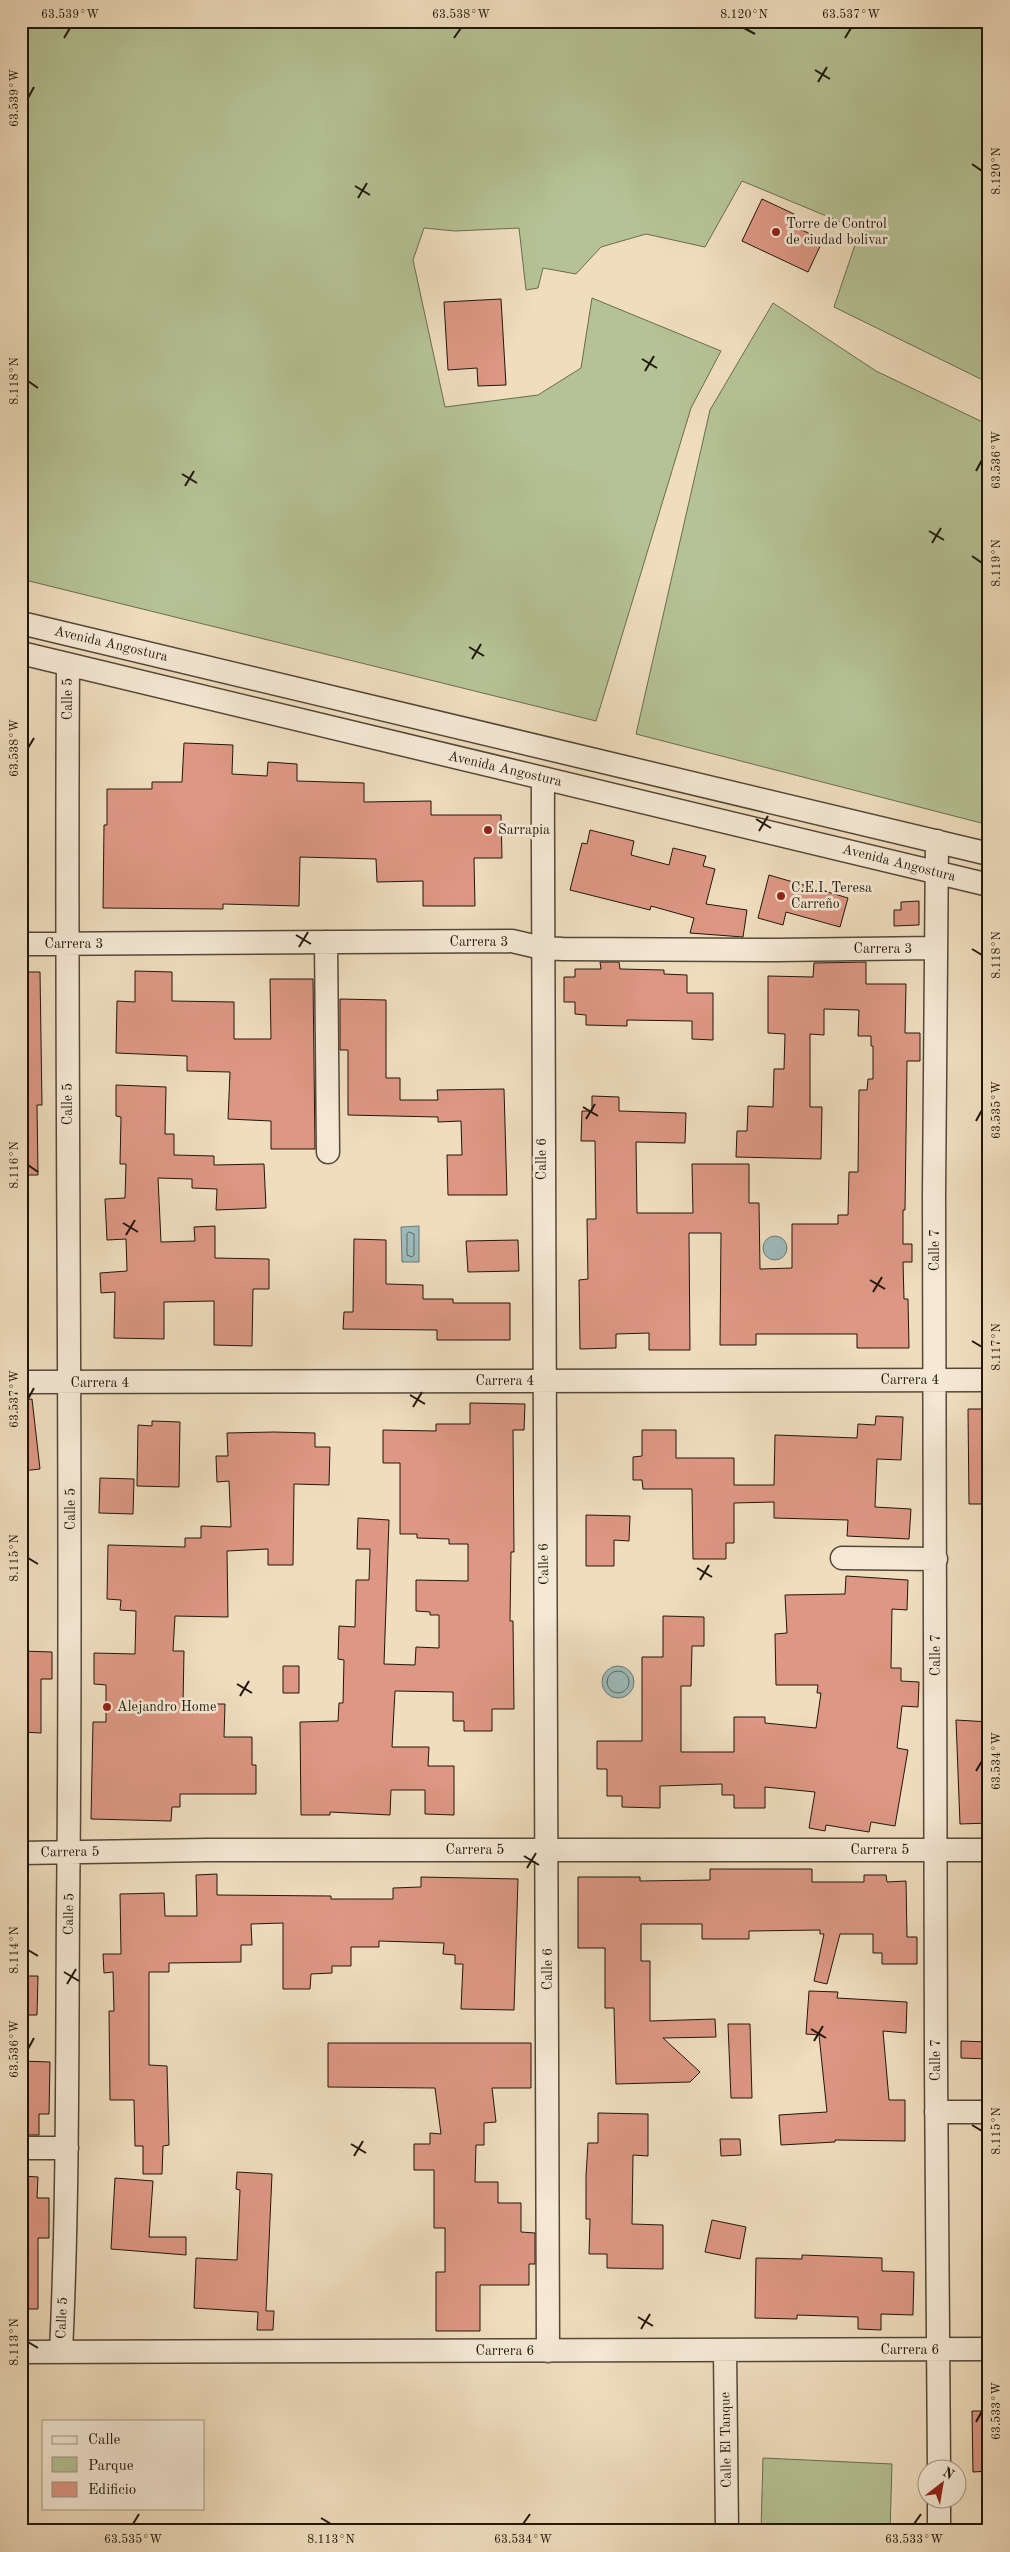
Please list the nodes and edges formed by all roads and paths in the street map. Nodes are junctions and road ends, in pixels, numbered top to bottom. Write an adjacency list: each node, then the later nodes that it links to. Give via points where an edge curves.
1 (21, 622): 5 (street, Avenida Angostura)
2 (21, 654): 3 (street, Avenida Angostura)
3 (68, 665): 4 (street, Avenida Angostura); 11 (street, Calle 5)
4 (542, 778): 7 (street, Avenida Angostura); 12 (street, Calle 6)
5 (937, 841): 6 (street, Avenida Angostura); 7 (street, Calle 7)
6 (989, 854)
7 (936, 872): 8 (street, Avenida Angostura); 13 (street, Calle 7)
8 (989, 885)
9 (326, 942): 11 (street, Carrera 3); 12 (street, Carrera 3, via 512,941); 14 (street)
10 (21, 944): 11 (street, Carrera 3)
11 (67, 944): 19 (street, Calle 5)
12 (542, 948): 13 (street, Carrera 3); 17 (street, Calle 6)
13 (936, 948): 15 (street, Calle 7)
14 (328, 1152)
15 (935, 1380): 16 (street, Carrera 4); 17 (street, Carrera 4); 21 (street, Calle 7)
16 (989, 1380)
17 (543, 1381): 19 (street, Carrera 4); 22 (street, Calle 6)
18 (21, 1382): 19 (street, Carrera 4)
19 (70, 1382): 25 (street, Calle 5)
20 (842, 1558): 21 (street)
21 (936, 1559): 23 (street, Calle 7)
22 (547, 1850): 23 (street, Carrera 5); 25 (street, Carrera 5); 31 (street, Calle 6)
23 (936, 1850): 24 (street, Carrera 5); 27 (street, Calle 7)
24 (989, 1850)
25 (69, 1852): 26 (street, Carrera 5); 30 (street, Calle 5)
26 (21, 1853)
27 (936, 2112): 28 (street); 33 (street, Calle 7)
28 (989, 2112)
29 (21, 2148): 30 (street)
30 (67, 2148): 36 (street, Calle 5)
31 (548, 2350): 32 (street, Carrera 6); 36 (street, Carrera 6)
32 (725, 2350): 33 (street, Carrera 6); 39 (street, Calle El Tanque)
33 (938, 2350): 34 (street, Carrera 6); 37 (street, Calle 7)
34 (989, 2350)
35 (21, 2352): 36 (street, Carrera 6)
36 (61, 2352)
37 (939, 2460)
38 (939, 2510): 40 (street)
39 (727, 2531)
40 (939, 2531)

